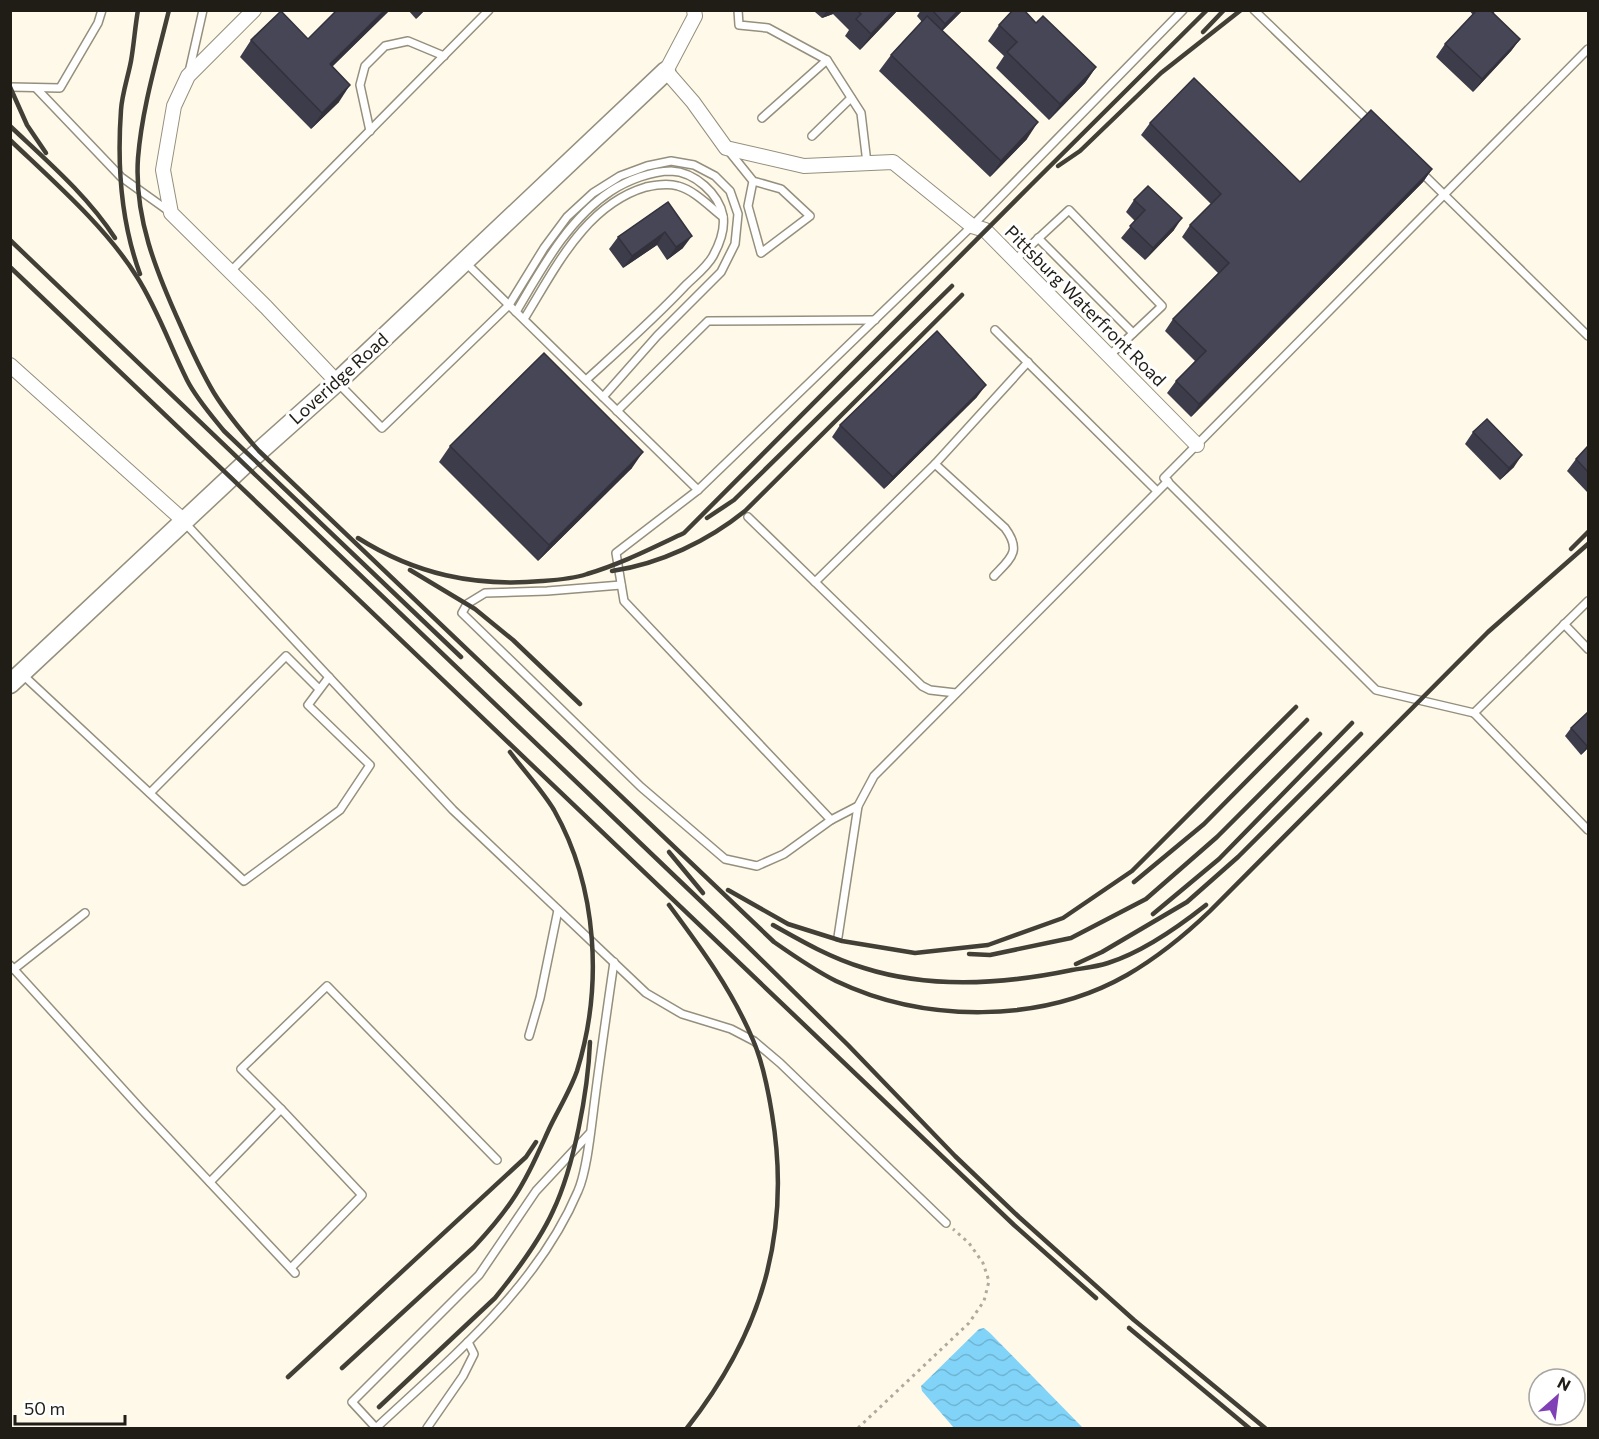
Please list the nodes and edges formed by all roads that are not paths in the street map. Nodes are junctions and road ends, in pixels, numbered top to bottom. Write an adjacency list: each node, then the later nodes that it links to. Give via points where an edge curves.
1 (102, 10): 15 (lane, via 60,88)
2 (203, 10): 13 (lane)
3 (254, 10): 13 (street)
4 (489, 10): 10 (lane)
5 (694, 10): 12 (street, via 695,16)
6 (738, 10): 11 (lane, via 739,25 768,28)
7 (1183, 10): 28 (lane)
8 (1254, 10): 18 (lane)
9 (1588, 49): 25 (lane)
10 (444, 56): 19 (lane); 19 (lane, via 408,40 378,52 365,66 360,85)
11 (827, 60): 16 (lane); 17 (lane)
12 (666, 71): 21 (street); 31 (street, Loveridge Road)
13 (188, 76): 26 (street, via 174,106 163,170)
14 (10, 87): 15 (lane)
15 (36, 88): 26 (lane, via 122,177)
16 (851, 98): 20 (lane); 22 (lane, via 861,113)
17 (762, 118)
18 (1375, 127)
19 (370, 130): 32 (lane)
20 (812, 136)
21 (726, 148): 22 (street, Pittsburg Waterfront Road, via 804,166); 24 (lane)
22 (867, 163): 28 (street, Pittsburg Waterfront Road, via 893,162)
23 (1418, 168): 25 (lane)
24 (753, 181): 24 (lane, via 781,189 810,216 761,252 748,206)
25 (1444, 193): 39 (lane); 47 (lane)
26 (171, 213): 32 (street)
27 (723, 217): 34 (lane, via 706,186 692,177 673,171 631,180 588,209 545,264); 35 (lane, via 678,186 657,184 628,193 599,212 577,237); 43 (lane, via 721,236 712,257 660,313)
28 (972, 226): 30 (street, Pittsburg Waterfront Road, via 985,230); 36 (lane)
29 (1038, 238): 30 (lane); 38 (lane); 38 (lane, via 1069,210 1162,306)
30 (1015, 260): 40 (street, Pittsburg Waterfront Road)
31 (465, 262): 33 (lane); 44 (street, Loveridge Road)
32 (230, 272): 44 (street)
33 (509, 304): 34 (lane); 44 (lane, via 382,428); 45 (lane, via 567,217 593,193 620,176 671,161 694,165 715,176 730,191 738,214 735,244 721,272)
34 (516, 312): 35 (lane)
35 (524, 319): 43 (lane)
36 (874, 320): 46 (lane, via 708,321); 50 (lane)
37 (995, 330): 41 (lane)
38 (1133, 333): 40 (lane)
39 (1588, 336)
40 (1109, 356): 47 (street, Pittsburg Waterfront Road)
41 (1028, 362): 48 (lane); 51 (lane)
42 (10, 365): 53 (street)
43 (586, 380): 45 (lane)
44 (337, 382): 53 (street, Loveridge Road)
45 (603, 397): 46 (lane)
46 (617, 411): 50 (lane)
47 (1197, 445): 49 (lane, via 1164,478)
48 (935, 464): 54 (lane, via 1005,528 1013,540 1011,558); 55 (lane)
49 (1168, 481): 51 (lane); 64 (lane, via 1376,690)
50 (698, 490): 56 (lane, via 616,553)
51 (1157, 491): 63 (lane)
52 (748, 518): 55 (lane)
53 (184, 521): 60 (lane); 61 (street, Loveridge Road)
54 (994, 576)
55 (815, 582): 63 (lane, via 921,686)
56 (621, 585): 67 (lane, via 624,601); 67 (lane, via 485,593 467,604 462,613 641,787 725,859 757,866 784,854)
57 (1588, 601): 58 (lane)
58 (1564, 624): 59 (lane); 64 (lane)
59 (1588, 649)
60 (329, 677): 62 (lane); 69 (lane, via 453,810)
61 (16, 679): 65 (lane)
62 (319, 689): 65 (lane, via 286,656); 65 (lane, via 308,705 370,765 340,810 244,881)
63 (956, 693): 66 (lane, via 874,776)
64 (1474, 713): 68 (lane)
65 (150, 793)
66 (858, 806): 67 (lane); 71 (lane)
67 (831, 820)
68 (1588, 830)
69 (558, 910): 72 (lane); 74 (lane)
70 (86, 913): 73 (lane)
71 (838, 936)
72 (614, 962): 76 (lane); 79 (lane, via 646,993 682,1014 731,1029 754,1041)
73 (12, 967): 78 (lane)
74 (529, 1036)
75 (281, 1109): 77 (lane, via 241,1069 327,986); 78 (lane); 78 (lane, via 362,1195 293,1271)
76 (590, 1133): 80 (lane, via 579,1189 554,1239 524,1280); 80 (lane, via 536,1191 479,1275 352,1401 376,1428)
77 (497, 1160)
78 (210, 1182)
79 (946, 1223)
80 (468, 1342): 81 (lane, via 474,1354)
81 (427, 1428)

